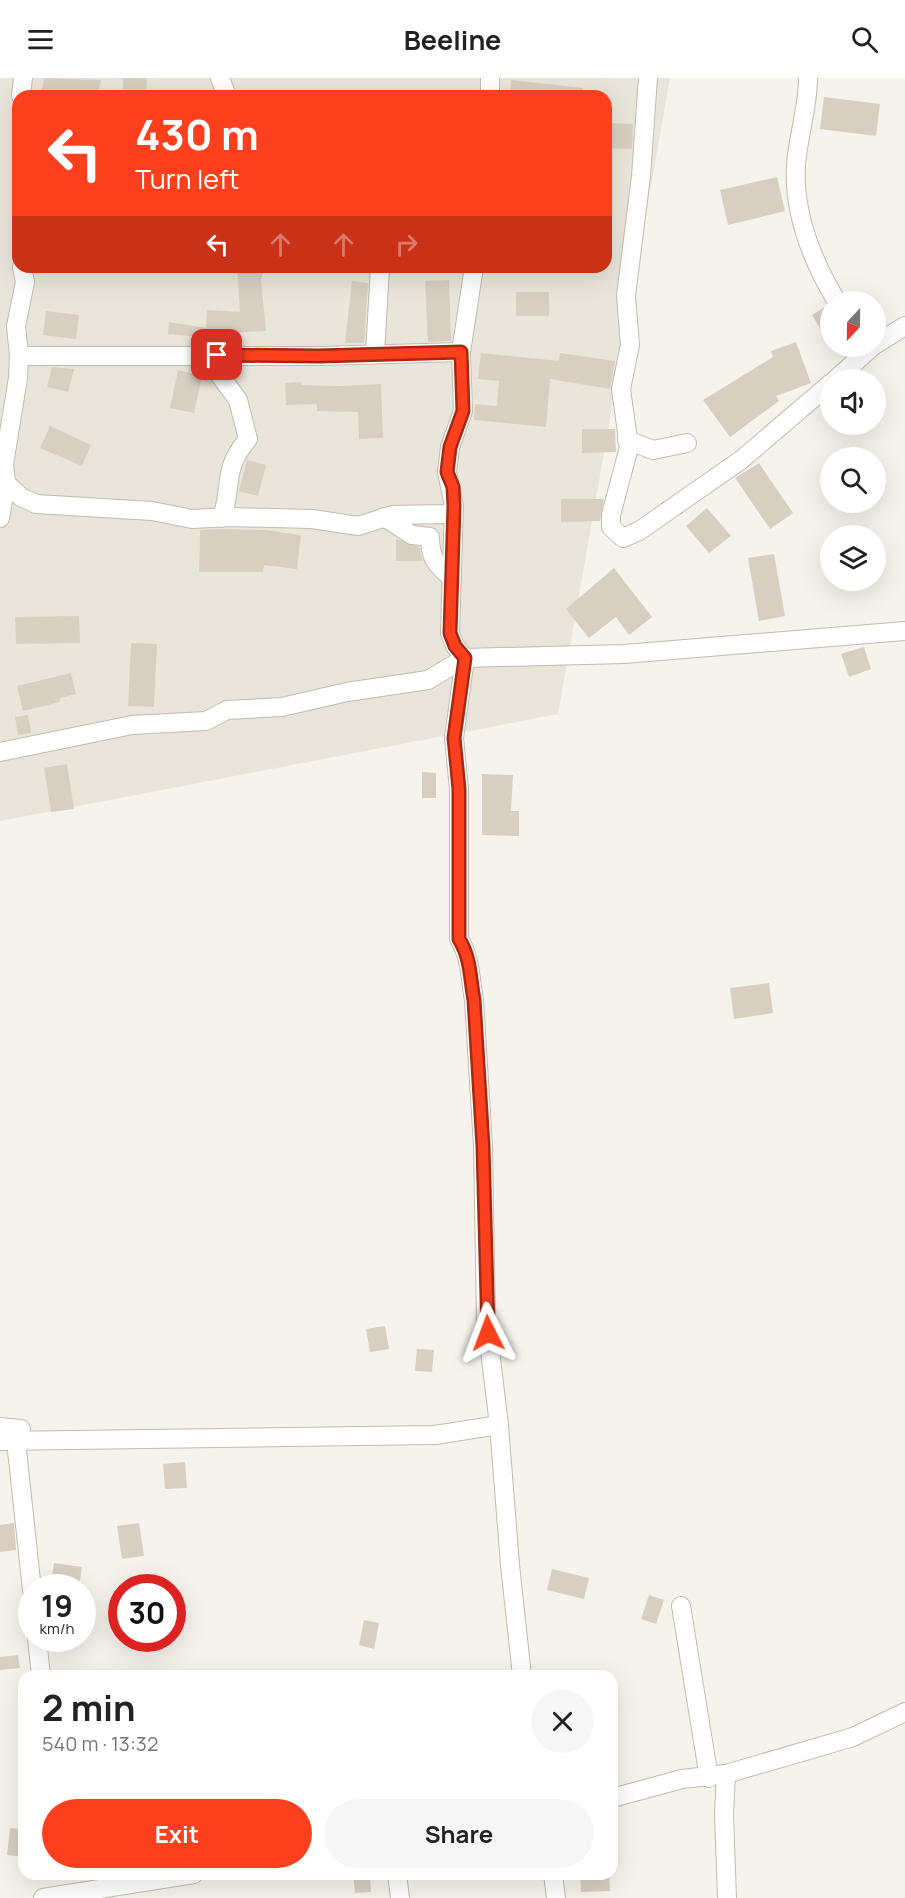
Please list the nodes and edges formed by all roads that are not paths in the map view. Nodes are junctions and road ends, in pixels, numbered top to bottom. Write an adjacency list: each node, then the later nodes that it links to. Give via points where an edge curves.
1 (648, 78): 16 (street, via 626,296 630,345 621,389)
2 (808, 78): 6 (street, via 796,165 797,190 817,269)
3 (23, 273): 12 (street, via 16,326)
4 (380, 273): 10 (street)
5 (473, 273): 9 (street)
6 (830, 291)
7 (905, 326): 8 (street)
8 (886, 338)
9 (461, 352): 10 (street); 19 (street, via 463,411 450,447 447,472)
10 (375, 354): 11 (street)
11 (196, 355): 12 (street); 22 (street, via 213,366 238,400 248,439 231,463 228,500)
12 (19, 356): 18 (street, via 4,464)
13 (854, 357): 14 (street)
14 (844, 369)
15 (820, 392): 16 (street, via 741,460 623,538 611,527 611,515 629,447)
16 (627, 440): 17 (street, via 653,450)
17 (687, 443)
18 (6, 483): 21 (street); 22 (street, via 36,504 153,511 192,519)
19 (454, 506): 20 (street, via 449,514); 23 (street)
20 (384, 517): 22 (street, via 358,526 332,520); 23 (street, via 412,535 430,537 434,563)
21 (0, 518)
22 (222, 518)
23 (452, 578): 25 (street, via 450,633)
24 (905, 631): 25 (street, via 624,654)
25 (465, 658): 26 (street, via 428,680 282,706 227,710 206,721 132,725); 27 (street, via 454,738 459,789 459,939 469,954 474,1000 484,1181 486,1318)
26 (0, 752)
27 (499, 1425): 29 (street, via 435,1435); 34 (street)
28 (0, 1427): 29 (street)
29 (12, 1437): 30 (street)
30 (30, 1574)
31 (681, 1606): 36 (street)
32 (38, 1652): 33 (street)
33 (40, 1670)
34 (521, 1670)
35 (905, 1712): 36 (street, via 853,1737)
36 (717, 1776): 37 (street, via 682,1779); 45 (street, via 724,1814)
37 (618, 1796)
38 (166, 1880): 41 (street)
39 (398, 1880): 43 (street)
40 (553, 1880): 44 (street)
41 (101, 1894): 42 (street)
42 (43, 1898)
43 (400, 1898)
44 (556, 1898)
45 (727, 1898)

